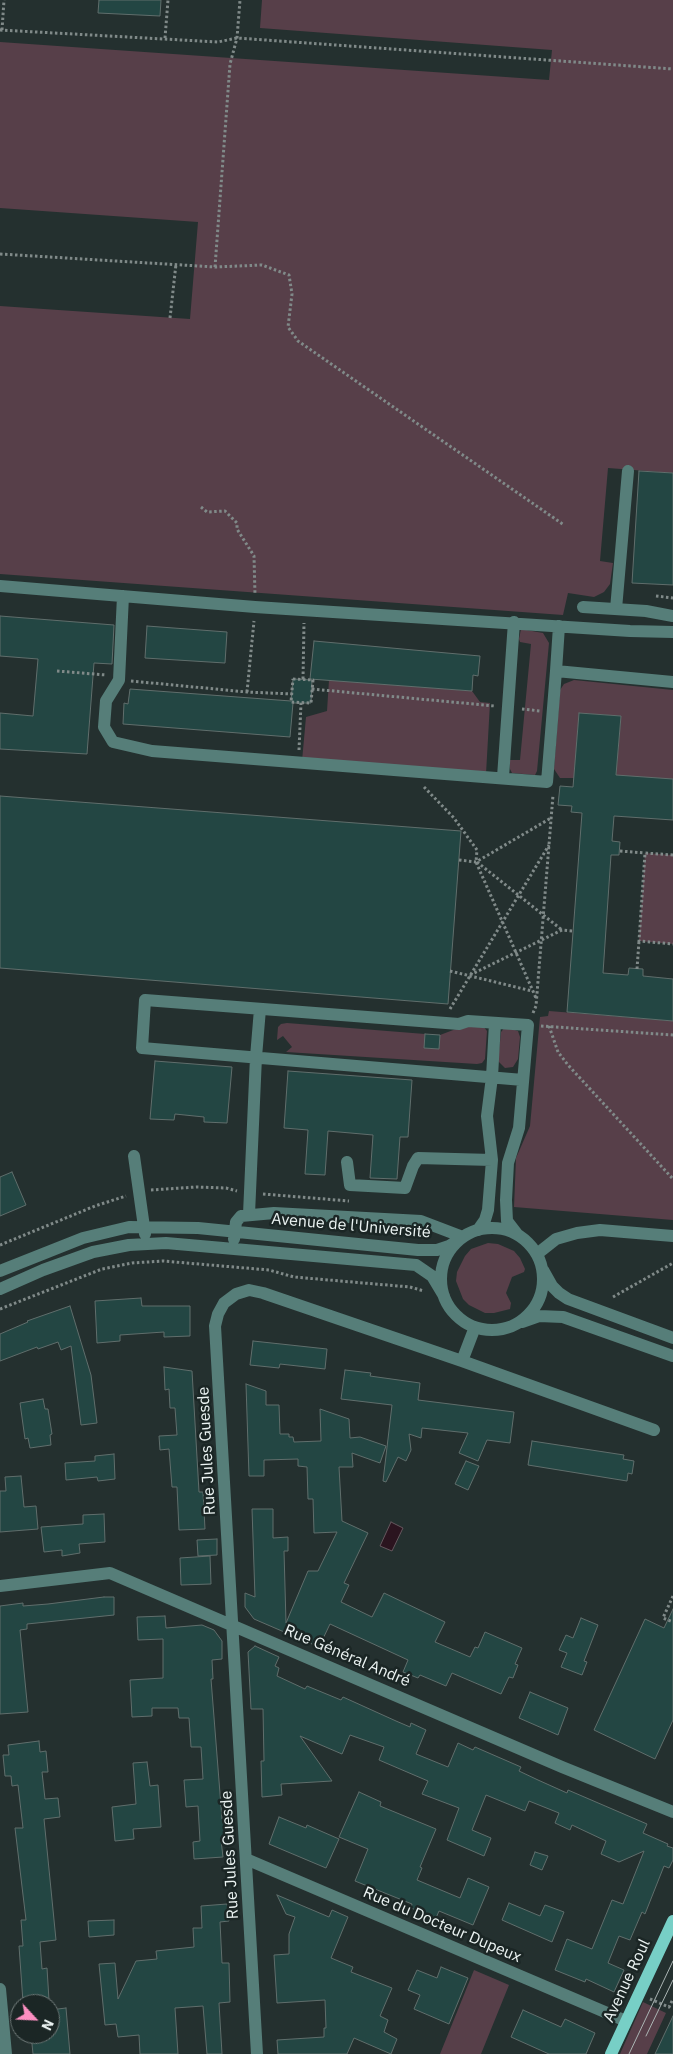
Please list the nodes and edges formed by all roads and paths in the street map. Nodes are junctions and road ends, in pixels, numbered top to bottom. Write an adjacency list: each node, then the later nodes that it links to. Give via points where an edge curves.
1 (4, 0): 4 (path)
2 (168, 0): 5 (path)
3 (240, 0): 6 (path)
4 (1, 30): 5 (path)
5 (165, 38): 6 (path, via 218,42)
6 (236, 38): 7 (path); 10 (path, via 230,64)
7 (673, 69)
8 (0, 254): 9 (path)
9 (176, 264): 10 (path); 11 (path)
10 (215, 267): 14 (path, via 262,265 289,275 292,294 288,327 298,341)
11 (170, 318)
12 (628, 471): 20 (street)
13 (201, 507): 17 (path, via 207,512 225,511 237,523 237,530 254,556)
14 (564, 525)
15 (0, 586): 16 (street)
16 (123, 596): 17 (street); 28 (street)
17 (256, 607): 19 (street); 31 (path)
18 (583, 607): 20 (street)
19 (304, 609): 22 (street); 27 (path)
20 (616, 609): 21 (street)
21 (673, 616)
22 (514, 622): 23 (street); 34 (street)
23 (559, 626): 24 (street); 25 (street)
24 (673, 632)
25 (556, 670): 29 (street); 35 (street)
26 (57, 671): 28 (path, via 104,674)
27 (303, 679): 30 (path, via 313,680); 32 (path, via 293,679)
28 (119, 680): 31 (path); 36 (street, via 106,701 104,727 113,742 152,750)
29 (673, 682)
30 (312, 689): 33 (path, via 311,703); 34 (path)
31 (247, 692): 32 (path)
32 (292, 694): 33 (path, via 291,702)
33 (301, 703): 36 (path)
34 (507, 707): 35 (path); 38 (street)
35 (552, 712): 39 (street)
36 (298, 761): 37 (street)
37 (406, 770): 38 (street); 46 (path, via 454,818 478,850)
38 (503, 777): 39 (street)
39 (547, 782): 40 (path, via 553,793)
40 (551, 818): 41 (path); 46 (path)
41 (549, 845): 47 (path); 48 (path)
42 (620, 851): 43 (path)
43 (645, 853): 44 (path); 53 (path)
44 (673, 855)
45 (459, 860): 46 (path)
46 (476, 862): 47 (path); 49 (path)
47 (519, 895): 48 (path); 49 (path)
48 (543, 915): 50 (path); 52 (path)
49 (503, 922): 55 (path); 58 (path)
50 (562, 930): 51 (path); 52 (path)
51 (573, 930)
52 (541, 940): 55 (path); 60 (path)
53 (639, 941): 54 (path); 56 (path)
54 (673, 944)
55 (516, 952): 58 (path); 59 (path)
56 (637, 969)
57 (450, 971): 58 (path)
58 (470, 975): 59 (path); 63 (path)
59 (533, 991): 60 (path)
60 (536, 999): 64 (path)
61 (260, 1009): 63 (street); 67 (street); 67 (street, via 145,1000 142,1048)
62 (495, 1022): 63 (street); 64 (street); 68 (street)
63 (442, 1023)
64 (528, 1025): 65 (path); 69 (street)
65 (549, 1026): 66 (path); 73 (path, via 558,1052)
66 (673, 1036)
67 (256, 1057): 68 (street); 75 (street)
68 (492, 1077): 69 (street); 71 (street, via 487,1116)
69 (523, 1080): 81 (street, via 519,1128 508,1163 505,1212 507,1221)
70 (134, 1156): 74 (street)
71 (492, 1160): 72 (street, via 418,1158 405,1188 350,1185); 79 (street, via 488,1210)
72 (347, 1162)
73 (673, 1179)
74 (139, 1192): 75 (path, via 226,1188); 78 (street); 85 (path, via 95,1206)
75 (249, 1193): 76 (path); 77 (street)
76 (358, 1201)
77 (249, 1214): 80 (street, via 241,1216); 83 (street, via 421,1221)
78 (145, 1226): 80 (street, Avenue de l'Université); 84 (street); 90 (street, Avenue de l'Université, via 83,1238)
79 (478, 1230): 81 (street, via 491,1228); 83 (street)
80 (234, 1232): 83 (street, Avenue de l'Université, via 418,1250 443,1248); 86 (street)
81 (517, 1234): 87 (street)
82 (673, 1236): 87 (street, via 600,1230 577,1233 556,1239)
83 (463, 1237): 93 (street, via 451,1249 444,1264 441,1280)
84 (146, 1244): 86 (street, Avenue de l'Université); 91 (street, Avenue de l'Université, via 93,1252)
85 (0, 1245)
86 (233, 1248): 93 (street, Avenue de l'Université, via 416,1264 432,1276)
87 (537, 1254): 89 (street)
88 (673, 1263): 94 (path)
89 (542, 1268): 96 (street, via 543,1284 539,1299); 98 (street, via 552,1286 568,1298)
90 (0, 1271)
91 (0, 1289)
92 (426, 1292): 95 (path, via 410,1286 294,1277 269,1270 163,1261 102,1269)
93 (444, 1296): 97 (street, via 451,1309)
94 (613, 1297)
95 (0, 1309)
96 (519, 1322): 97 (street, via 490,1330); 99 (street, via 540,1316 562,1316)
97 (475, 1327): 100 (street)
98 (673, 1338)
99 (673, 1356)
100 (462, 1361): 101 (street, Rue Jules Guesde); 105 (street, Rue Jules Guesde, via 263,1293 249,1290 236,1294 224,1304 215,1326)
101 (654, 1430)
102 (0, 1586): 105 (street, Rue Général André, via 110,1573)
103 (673, 1596): 104 (path, via 663,1618)
104 (673, 1622)
105 (234, 1625): 106 (street, Rue Général André, via 562,1768); 107 (street, Rue Jules Guesde)
106 (673, 1812)
107 (246, 1859): 112 (street, Rue du Docteur Dupeux); 114 (street, Rue Jules Guesde)
108 (673, 1921): 110 (main road, Avenue Roul)
109 (0, 1989): 113 (street)
110 (638, 1994): 111 (path, via 669,2007); 112 (main road, Avenue Roul)
111 (673, 1999)
112 (626, 2021): 115 (main road, Avenue Roul)
113 (6, 2054)
114 (257, 2054)
115 (611, 2054)

